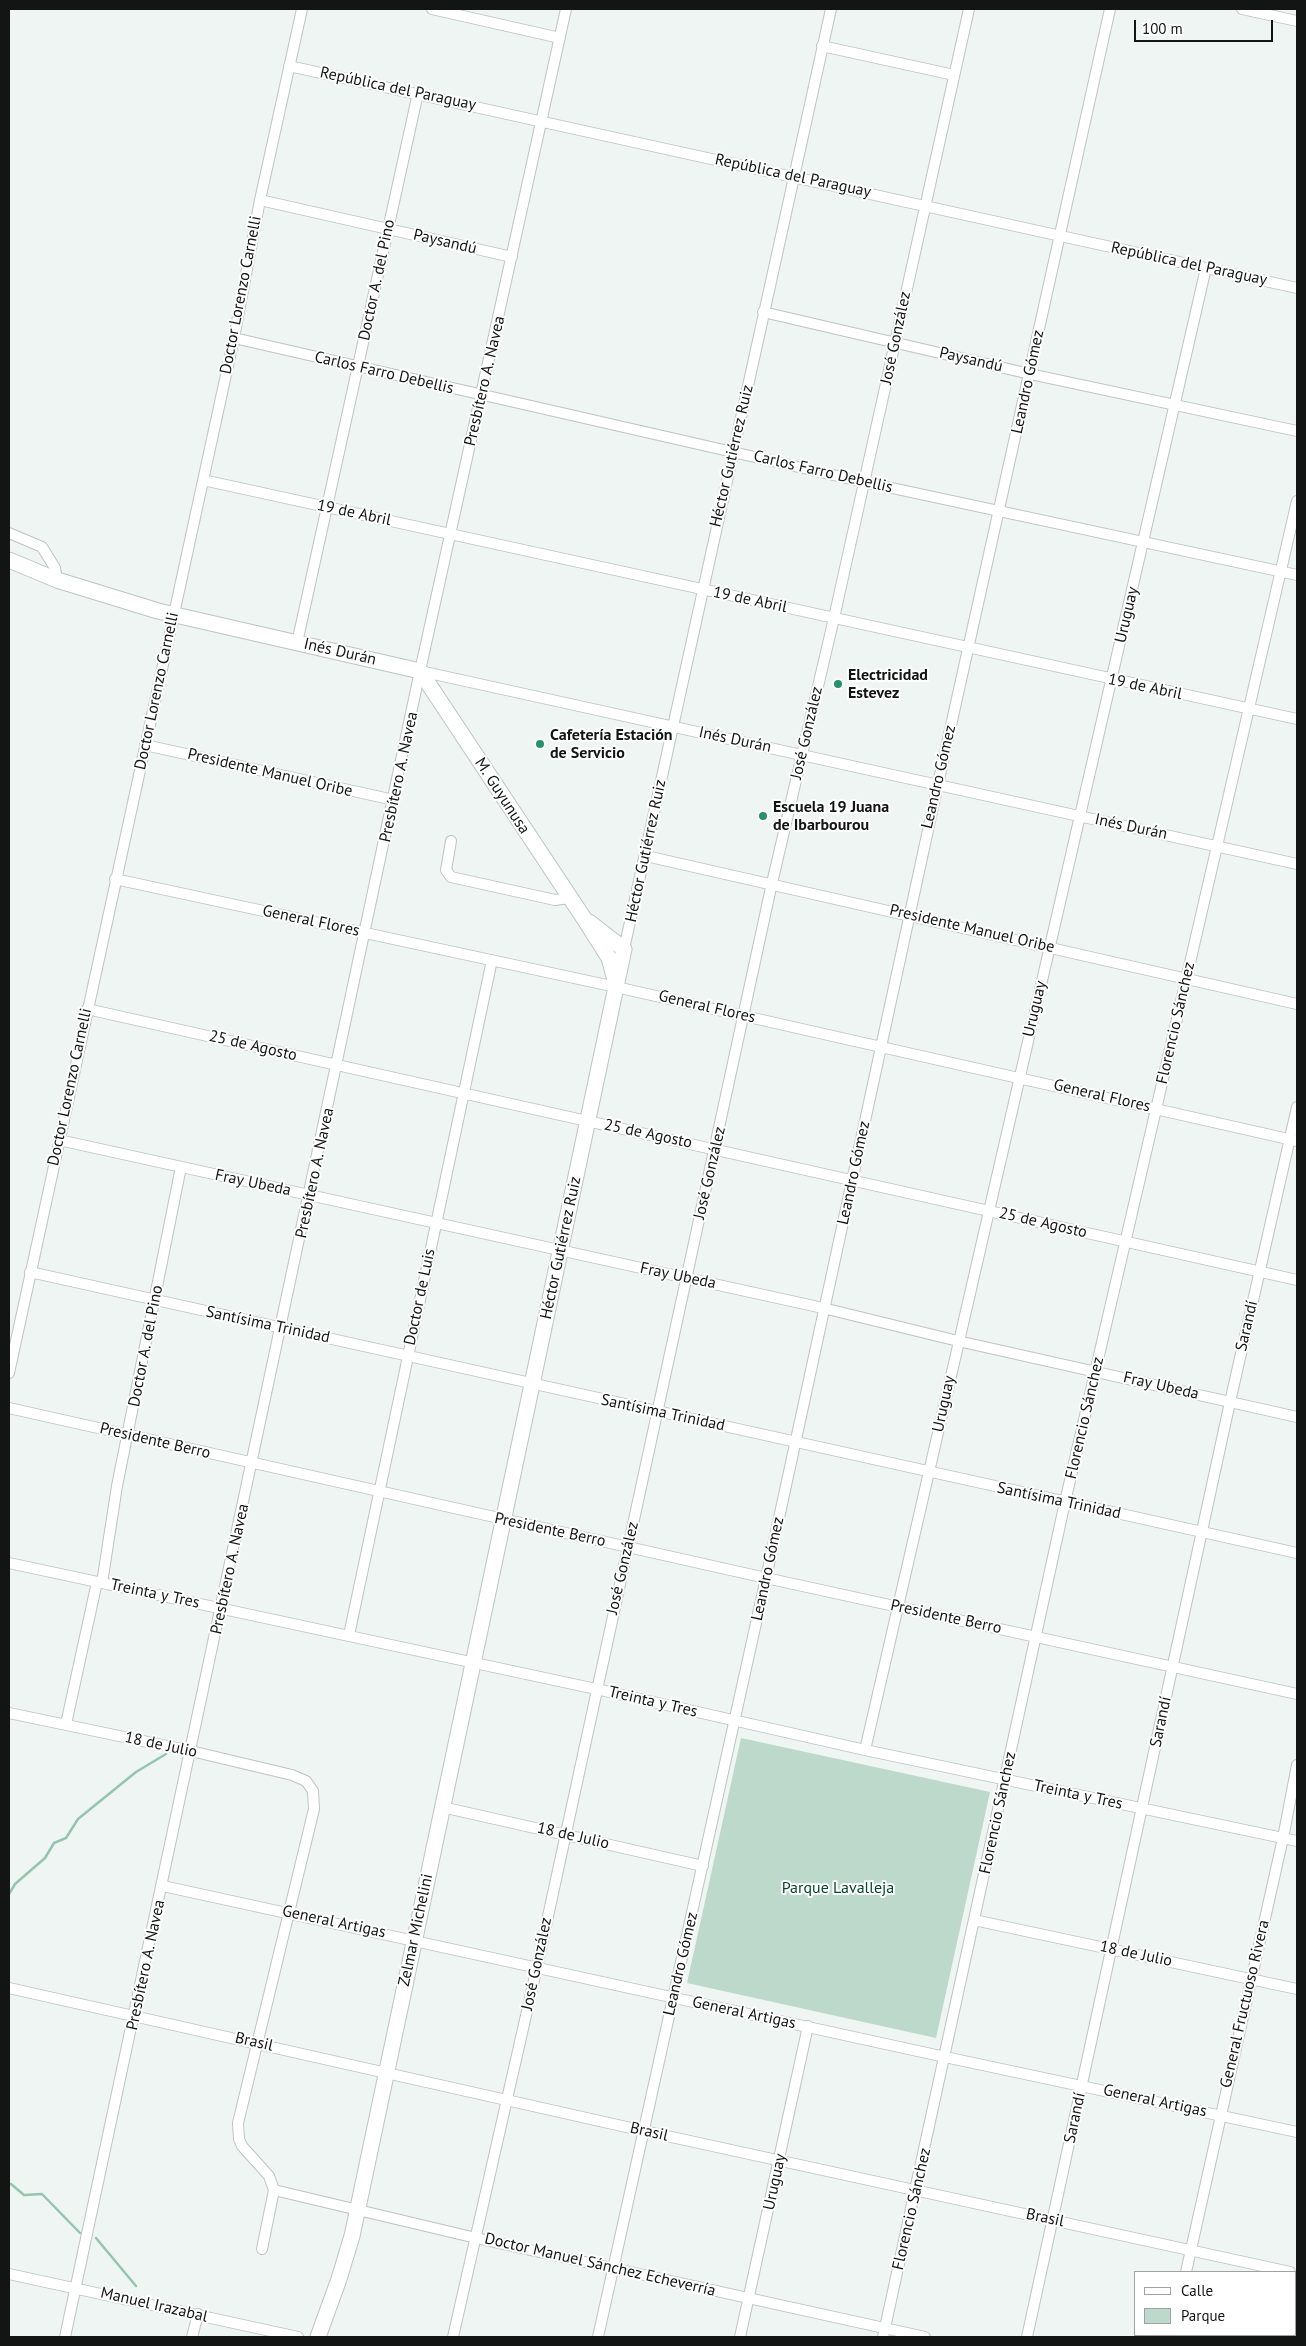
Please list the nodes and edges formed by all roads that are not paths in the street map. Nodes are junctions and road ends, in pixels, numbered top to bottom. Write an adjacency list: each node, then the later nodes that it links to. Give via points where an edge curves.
1 (302, 9): 12 (street, Doctor Lorenzo Carnelli)
2 (432, 9): 10 (street)
3 (566, 9): 10 (street, Presbítero A. Navea)
4 (830, 9): 11 (street, Héctor Gutiérrez Ruiz)
5 (969, 9): 13 (street, José González)
6 (1110, 9): 20 (street, Leandro Gómez)
7 (1242, 9): 8 (street)
8 (1254, 10): 9 (street)
9 (1297, 21)
10 (560, 38): 15 (street, Presbítero A. Navea)
11 (822, 46): 13 (street); 16 (street, Héctor Gutiérrez Ruiz)
12 (289, 66): 14 (street, República del Paraguay); 17 (street, Doctor Lorenzo Carnelli)
13 (954, 75): 18 (street, José González)
14 (418, 93): 15 (street, República del Paraguay); 19 (street, Doctor A. del Pino)
15 (542, 120): 16 (street, República del Paraguay); 21 (street, Presbítero A. Navea)
16 (793, 176): 18 (street, República del Paraguay); 24 (street, Héctor Gutiérrez Ruiz)
17 (260, 200): 19 (street, Paysandú); 25 (street, Doctor Lorenzo Carnelli)
18 (925, 205): 20 (street, República del Paraguay); 26 (street, José González)
19 (388, 229): 21 (street, Paysandú); 27 (street, Doctor A. del Pino)
20 (1060, 236): 22 (street, República del Paraguay); 28 (street, Leandro Gómez)
21 (512, 257): 29 (street, Presbítero A. Navea)
22 (1206, 268): 23 (street, República del Paraguay); 30 (street, Uruguay)
23 (1297, 288)
24 (763, 312): 26 (street, Paysandú); 32 (street, Héctor Gutiérrez Ruiz)
25 (234, 338): 27 (street, Carlos Farro Debellis); 33 (street, Doctor Lorenzo Carnelli)
26 (895, 342): 28 (street, Paysandú); 34 (street, José González)
27 (358, 367): 29 (street, Carlos Farro Debellis); 36 (street, Doctor A. del Pino)
28 (1030, 374): 30 (street, Paysandú); 37 (street, Leandro Gómez)
29 (481, 396): 32 (street, Carlos Farro Debellis); 39 (street, Presbítero A. Navea)
30 (1176, 405): 31 (street, Paysandú); 40 (street, Uruguay)
31 (1297, 431)
32 (733, 452): 34 (street, Carlos Farro Debellis); 45 (street, Héctor Gutiérrez Ruiz)
33 (203, 480): 36 (street, 19 de Abril); 46 (street, Doctor Lorenzo Carnelli)
34 (864, 482): 37 (street, Carlos Farro Debellis); 47 (street, José González)
35 (1297, 501): 42 (street, Florencio Sánchez)
36 (327, 508): 39 (street, 19 de Abril); 48 (street, Doctor A. del Pino)
37 (999, 510): 40 (street, Carlos Farro Debellis); 49 (street, Leandro Gómez)
38 (9, 533): 44 (street, via 42,547 56,568)
39 (450, 533): 45 (street, 19 de Abril); 50 (street, Presbítero A. Navea)
40 (1144, 542): 42 (street, Carlos Farro Debellis); 51 (street, Uruguay)
41 (9, 560): 44 (highway, Inés Durán)
42 (1281, 572): 43 (street, Carlos Farro Debellis); 52 (street, Florencio Sánchez)
43 (1297, 575)
44 (57, 580): 46 (highway, Inés Durán)
45 (702, 589): 47 (street, 19 de Abril); 54 (street, Héctor Gutiérrez Ruiz)
46 (173, 615): 48 (highway, Inés Durán); 55 (street, Doctor Lorenzo Carnelli)
47 (834, 618): 49 (street, 19 de Abril); 56 (street, José González)
48 (297, 643): 50 (highway, Inés Durán)
49 (968, 648): 51 (street, 19 de Abril); 57 (street, Leandro Gómez)
50 (420, 671): 54 (street, Inés Durán); 58 (street, Presbítero A. Navea); 66 (highway, M. Guyunusa)
51 (1112, 680): 52 (street, 19 de Abril); 59 (street, Uruguay)
52 (1249, 708): 53 (street, 19 de Abril); 61 (street, Florencio Sánchez)
53 (1297, 719)
54 (672, 726): 56 (street, Inés Durán); 62 (street, Héctor Gutiérrez Ruiz)
55 (145, 745): 58 (street, Presidente Manuel Oribe); 64 (street, Doctor Lorenzo Carnelli)
56 (803, 755): 57 (street, Inés Durán); 65 (street, José González)
57 (938, 784): 59 (street, Inés Durán); 67 (street, Leandro Gómez)
58 (394, 800): 69 (street, Presbítero A. Navea)
59 (1080, 816): 61 (street, Inés Durán); 70 (street, Uruguay)
60 (451, 841): 66 (street, via 446,870 451,877 555,900)
61 (1217, 846): 63 (street, Inés Durán); 74 (street, Florencio Sánchez)
62 (646, 856): 65 (street, Presidente Manuel Oribe); 72 (street, Héctor Gutiérrez Ruiz)
63 (1297, 864)
64 (115, 879): 69 (street, General Flores); 77 (street, Doctor Lorenzo Carnelli)
65 (772, 884): 67 (street, Presidente Manuel Oribe); 78 (street, José González)
66 (569, 898): 68 (highway, M. Guyunusa)
67 (909, 916): 70 (street, Presidente Manuel Oribe); 79 (street, Leandro Gómez)
68 (586, 920): 71 (highway, M. Guyunusa); 72 (highway, M. Guyunusa)
69 (366, 933): 73 (street, General Flores); 80 (street, Presbítero A. Navea)
70 (1049, 947): 74 (street, Presidente Manuel Oribe); 81 (street, Uruguay)
71 (602, 948): 72 (highway); 75 (highway, M. Guyunusa, via 615,973)
72 (624, 949): 75 (highway, Héctor Gutiérrez Ruiz)
73 (492, 960): 75 (street, General Flores); 82 (street, Doctor de Luis)
74 (1186, 978): 76 (street, Presidente Manuel Oribe); 84 (street, Florencio Sánchez)
75 (616, 987): 78 (street, General Flores); 85 (highway, Héctor Gutiérrez Ruiz)
76 (1297, 1004)
77 (87, 1009): 80 (street, 25 de Agosto); 86 (street, Doctor Lorenzo Carnelli)
78 (743, 1016): 79 (street, General Flores); 88 (street, José González)
79 (881, 1046): 81 (street, General Flores); 90 (street, Leandro Gómez)
80 (338, 1065): 82 (street, 25 de Agosto); 91 (street, Presbítero A. Navea)
81 (1019, 1078): 84 (street, General Flores); 92 (street, Uruguay)
82 (464, 1092): 85 (street, 25 de Agosto); 93 (street, Doctor de Luis)
83 (1297, 1107): 87 (street, Sarandí)
84 (1157, 1109): 87 (street, General Flores); 94 (street, Florencio Sánchez)
85 (588, 1121): 88 (street, 25 de Agosto); 95 (highway, Héctor Gutiérrez Ruiz)
86 (58, 1140): 89 (street, Fray Ubeda); 97 (street, Doctor Lorenzo Carnelli)
87 (1294, 1140): 96 (street, Sarandí)
88 (716, 1148): 90 (street, 25 de Agosto); 98 (street, José González)
89 (181, 1168): 91 (street, Fray Ubeda); 100 (street, Doctor A. del Pino)
90 (852, 1180): 92 (street, 25 de Agosto); 101 (street, Leandro Gómez)
91 (310, 1196): 93 (street, Fray Ubeda); 102 (street, Presbítero A. Navea)
92 (988, 1211): 94 (street, 25 de Agosto); 103 (street, Uruguay)
93 (436, 1223): 95 (street, Fray Ubeda); 104 (street, Doctor de Luis)
94 (1126, 1242): 96 (street, 25 de Agosto); 106 (street, Florencio Sánchez)
95 (561, 1251): 98 (street, Fray Ubeda); 107 (highway, Héctor Gutiérrez Ruiz)
96 (1260, 1271): 99 (street, 25 de Agosto); 108 (street, Sarandí)
97 (30, 1272): 100 (street, Santísima Trinidad); 105 (street, Doctor Lorenzo Carnelli)
98 (686, 1278): 101 (street, Fray Ubeda); 110 (street, José González)
99 (1297, 1280)
100 (155, 1300): 102 (street, Santísima Trinidad); 112 (street, Doctor A. del Pino)
101 (823, 1308): 103 (street, Fray Ubeda); 113 (street, Leandro Gómez)
102 (281, 1328): 104 (street, Santísima Trinidad); 114 (street, Presbítero A. Navea)
103 (958, 1341): 106 (street, Fray Ubeda); 115 (street, Uruguay)
104 (408, 1356): 107 (street, Santísima Trinidad); 116 (street, Doctor de Luis)
105 (9, 1372)
106 (1095, 1372): 108 (street, Fray Ubeda); 117 (street, Florencio Sánchez)
107 (533, 1384): 110 (street, Santísima Trinidad); 118 (highway, Héctor Gutiérrez Ruiz)
108 (1230, 1402): 111 (street, Fray Ubeda); 119 (street, Sarandí)
109 (9, 1408): 112 (street, Presidente Berro)
110 (657, 1412): 113 (street, Santísima Trinidad); 120 (street, José González)
111 (1297, 1417)
112 (129, 1435): 114 (street, Presidente Berro); 124 (street, Doctor A. del Pino)
113 (795, 1442): 115 (street, Santísima Trinidad); 123 (street, Leandro Gómez)
114 (253, 1463): 116 (street, Presidente Berro); 126 (street, Presbítero A. Navea)
115 (929, 1472): 117 (street, Santísima Trinidad); 125 (street, Uruguay)
116 (379, 1492): 118 (street, Presidente Berro); 127 (street, Doctor de Luis)
117 (1065, 1502): 119 (street, Santísima Trinidad); 128 (street, Florencio Sánchez)
118 (504, 1520): 120 (street, Presidente Berro); 129 (highway, Zelmar Michelini)
119 (1202, 1533): 121 (street, Santísima Trinidad); 130 (street, Sarandí)
120 (627, 1546): 123 (street, Presidente Berro); 131 (street, José González)
121 (1297, 1553)
122 (9, 1563): 124 (street, Treinta y Tres)
123 (766, 1578): 125 (street, Presidente Berro); 134 (street, Leandro Gómez)
124 (100, 1583): 126 (street, Treinta y Tres); 135 (street, Doctor A. del Pino)
125 (898, 1607): 128 (street, Presidente Berro); 136 (street, Uruguay)
126 (221, 1608): 127 (street, Treinta y Tres); 137 (street, Presbítero A. Navea)
127 (349, 1635): 129 (street, Treinta y Tres)
128 (1035, 1637): 130 (street, Presidente Berro); 139 (street, Florencio Sánchez)
129 (474, 1662): 131 (street, Treinta y Tres); 140 (highway, Zelmar Michelini)
130 (1173, 1667): 132 (street, Presidente Berro); 141 (street, Sarandí)
131 (596, 1689): 134 (street, Treinta y Tres); 142 (street, José González)
132 (1297, 1694)
133 (9, 1713): 135 (street, 18 de Julio)
134 (734, 1720): 136 (street, Treinta y Tres); 145 (street, Leandro Gómez)
135 (66, 1724): 137 (street, 18 de Julio)
136 (865, 1750): 139 (street, Treinta y Tres)
137 (191, 1751): 146 (street, Presbítero A. Navea); 147 (street, 18 de Julio, via 292,1775 311,1786 314,1809)
138 (1297, 1765): 143 (street, General Fructuoso Rivera)
139 (1005, 1780): 141 (street, Treinta y Tres); 148 (street, Florencio Sánchez)
140 (442, 1807): 142 (street, 18 de Julio); 149 (highway, Zelmar Michelini)
141 (1142, 1808): 143 (street, Treinta y Tres); 150 (street, Sarandí)
142 (565, 1834): 145 (street, 18 de Julio); 151 (street, José González)
143 (1283, 1838): 144 (street, Treinta y Tres); 152 (street, General Fructuoso Rivera)
144 (1297, 1841)
145 (703, 1866): 155 (street, Leandro Gómez)
146 (163, 1886): 147 (street, General Artigas); 156 (street, Presbítero A. Navea)
147 (290, 1913): 149 (street, General Artigas); 158 (street)
148 (974, 1920): 150 (street, 18 de Julio); 159 (street, Florencio Sánchez)
149 (415, 1940): 151 (street, General Artigas); 160 (highway, Zelmar Michelini)
150 (1111, 1949): 152 (street, 18 de Julio); 161 (street, Sarandí)
151 (537, 1967): 155 (street, General Artigas); 162 (street, José González)
152 (1250, 1978): 154 (street, 18 de Julio); 163 (street, General Fructuoso Rivera)
153 (9, 1988): 156 (street, Brasil)
154 (1297, 1989)
155 (673, 1997): 157 (street, General Artigas); 164 (street, Leandro Gómez)
156 (135, 2016): 158 (street, Brasil); 178 (street, Presbítero A. Navea)
157 (808, 2026): 159 (street, General Artigas); 166 (street, Uruguay)
158 (258, 2043): 160 (street, Brasil); 167 (street, via 239,2116 238,2132 242,2146 269,2176)
159 (946, 2057): 161 (street, General Artigas); 168 (street, Florencio Sánchez)
160 (386, 2072): 162 (street, Brasil); 169 (highway, Zelmar Michelini)
161 (1082, 2086): 163 (street, General Artigas); 170 (street, Sarandí)
162 (507, 2099): 164 (street, Brasil); 171 (street, José González)
163 (1220, 2114): 165 (street, General Artigas); 173 (street, General Fructuoso Rivera)
164 (644, 2131): 166 (street, Brasil); 174 (street, Leandro Gómez)
165 (1297, 2132)
166 (780, 2160): 168 (street, Brasil); 179 (street, Uruguay)
167 (274, 2190): 169 (street, Doctor Manuel Sánchez Echeverría); 172 (street)
168 (916, 2190): 170 (street, Brasil); 181 (street, Florencio Sánchez)
169 (357, 2211): 171 (street, Doctor Manuel Sánchez Echeverría); 186 (highway, Zelmar Michelini, via 344,2264)
170 (1053, 2220): 173 (street, Brasil); 191 (street, Sarandí)
171 (476, 2238): 174 (street, Doctor Manuel Sánchez Echeverría); 187 (street, José González)
172 (262, 2249)
173 (1191, 2250): 175 (street, General Fructuoso Rivera); 176 (street, Brasil)
174 (614, 2268): 179 (street, Doctor Manuel Sánchez Echeverría); 188 (street, Leandro Gómez)
175 (1186, 2271)
176 (1286, 2271)
177 (9, 2274): 178 (street, Manuel Irazabal)
178 (76, 2287): 180 (street, Manuel Irazabal); 183 (street, Presbítero A. Navea)
179 (749, 2298): 181 (street, Doctor Manuel Sánchez Echeverría); 189 (street, Uruguay)
180 (198, 2314): 182 (street, Manuel Irazabal); 184 (street)
181 (884, 2333): 190 (street, Doctor Manuel Sánchez Echeverría)
182 (264, 2334): 185 (street, Manuel Irazabal)
183 (65, 2337)
184 (192, 2337)
185 (298, 2337)
186 (318, 2337)
187 (453, 2337)
188 (598, 2337)
189 (740, 2337)
190 (925, 2337)
191 (1027, 2337)

